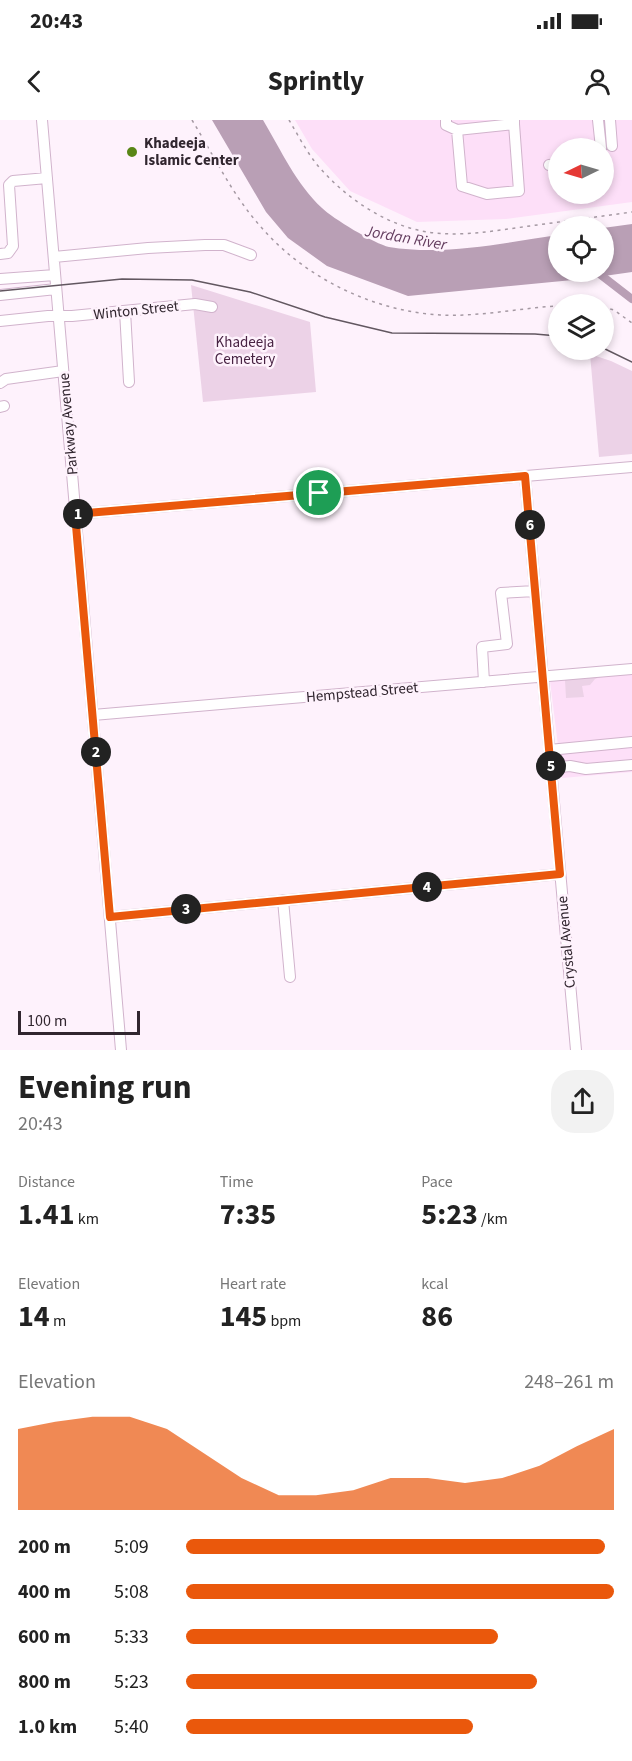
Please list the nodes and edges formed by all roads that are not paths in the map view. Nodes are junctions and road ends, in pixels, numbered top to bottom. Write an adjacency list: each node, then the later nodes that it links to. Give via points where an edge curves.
1 (42, 120): 9 (street, Parkway Avenue)
2 (446, 120): 6 (street, via 446,125)
3 (598, 120): 7 (street)
4 (610, 120): 8 (street)
5 (514, 122): 6 (street); 6 (street, via 519,191 487,194 462,186)
6 (457, 130)
7 (604, 138)
8 (608, 138)
9 (47, 178): 10 (street, via 13,181 9,185 13,246 8,254); 12 (street, Parkway Avenue)
10 (0, 254)
11 (251, 255): 12 (street, via 224,245 206,245)
12 (54, 258): 13 (street, Parkway Avenue)
13 (55, 274): 14 (street); 15 (street, Parkway Avenue)
14 (0, 279)
15 (56, 290): 16 (street); 19 (street, Parkway Avenue)
16 (0, 295)
17 (212, 307): 18 (street, Winton Street, via 195,304)
18 (125, 311): 19 (street, Winton Street); 22 (street)
19 (58, 316): 20 (street, Winton Street); 21 (street, Parkway Avenue)
20 (0, 321)
21 (63, 371): 23 (street); 26 (street, Parkway Avenue)
22 (129, 382)
23 (0, 383)
24 (632, 467): 25 (street)
25 (525, 476): 26 (street); 27 (street, Crystal Avenue)
26 (75, 514): 31 (street, Parkway Avenue)
27 (535, 591): 29 (street, Crystal Avenue); 30 (street, via 501,593 507,644 482,647)
28 (632, 669): 29 (street, Hempstead Street)
29 (543, 677): 30 (street, Hempstead Street); 34 (street, Crystal Avenue)
30 (484, 682): 31 (street, Hempstead Street)
31 (93, 715): 40 (street, Parkway Avenue)
32 (632, 742): 33 (street)
33 (579, 747): 34 (street); 37 (street)
34 (549, 750): 36 (street, Crystal Avenue)
35 (632, 765): 37 (street)
36 (551, 768): 37 (street); 38 (street, Crystal Avenue)
37 (580, 768)
38 (560, 874): 39 (street); 43 (street, Crystal Avenue)
39 (283, 900): 40 (street); 41 (street)
40 (110, 917): 42 (street, Parkway Avenue)
41 (290, 977)
42 (121, 1050)
43 (576, 1050)

